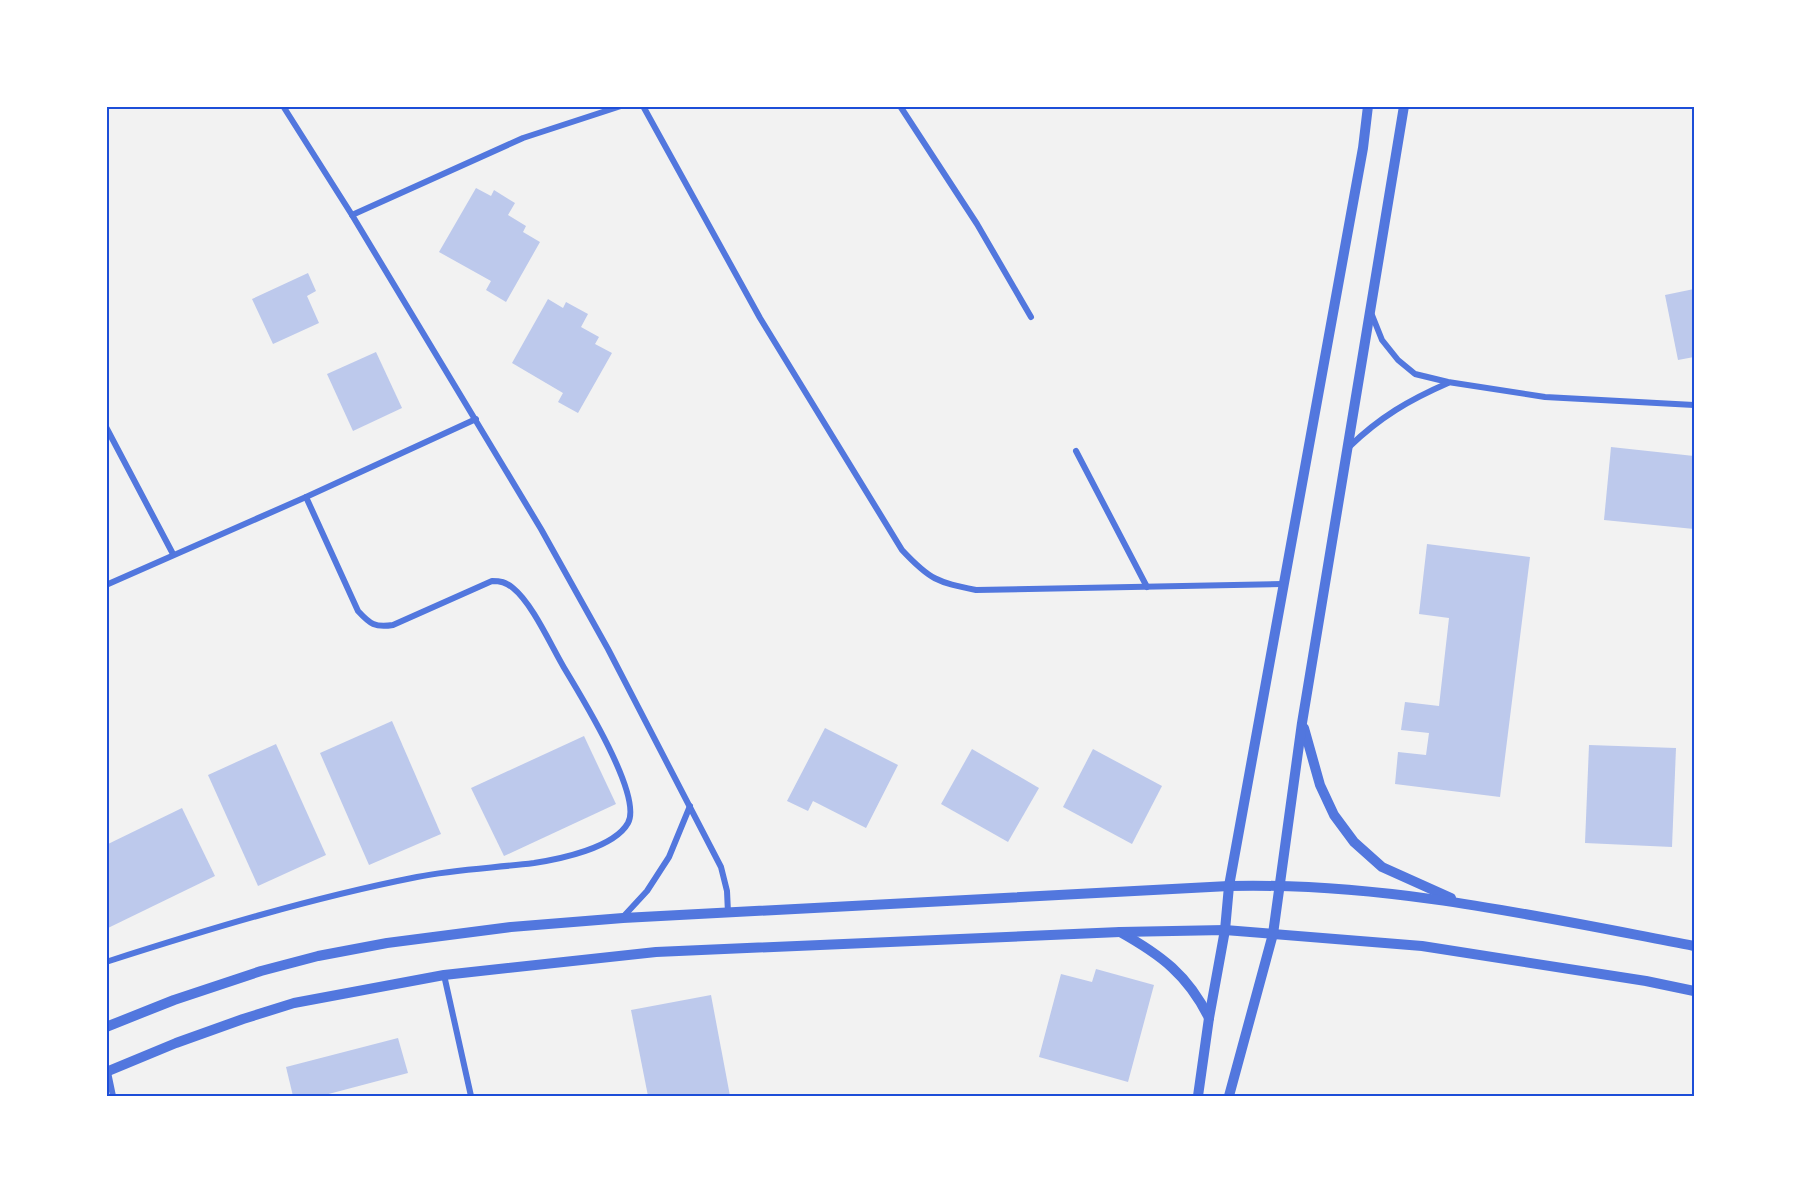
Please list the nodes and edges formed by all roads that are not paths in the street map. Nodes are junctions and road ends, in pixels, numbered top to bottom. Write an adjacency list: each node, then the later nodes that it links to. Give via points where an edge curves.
1 (283, 106): 7 (street)
2 (621, 106): 7 (street, via 523,138)
3 (643, 106): 20 (street, via 760,318 902,550 921,571 941,583 976,590)
4 (900, 106): 9 (street, via 977,224)
5 (1368, 106): 19 (street)
6 (1404, 106): 8 (street)
7 (352, 215): 12 (street)
8 (1371, 312): 10 (street, via 1382,340 1398,360 1416,374); 14 (street)
9 (1031, 317)
10 (1448, 382): 11 (street, via 1545,397); 14 (street, via 1387,414)
11 (1695, 405)
12 (476, 419): 16 (street); 22 (street, via 542,529)
13 (106, 427): 17 (street)
14 (1348, 448): 21 (street)
15 (1076, 451): 20 (street)
16 (306, 497): 17 (street); 32 (street, via 358,611 368,622 381,627 393,625 492,581 512,587 524,599 617,766 629,795 629,822 603,843 582,852 541,862 420,876 340,894 223,924)
17 (173, 554): 18 (street)
18 (106, 585)
19 (1282, 585): 20 (street); 24 (street)
20 (1147, 587)
21 (1302, 723): 23 (street); 25 (street, via 1320,785 1334,815 1354,842 1382,867)
22 (690, 806): 26 (street, via 722,867); 27 (street, via 669,857)
23 (1279, 884): 24 (street); 25 (street); 30 (street)
24 (1229, 885): 26 (street); 28 (street)
25 (1459, 902): 31 (street)
26 (728, 913): 27 (street)
27 (622, 918): 36 (street, via 489,930 318,956 174,1000)
28 (1225, 930): 29 (street); 30 (street); 35 (street)
29 (1120, 932): 33 (street, via 656,952); 35 (street, via 1178,971)
30 (1272, 934): 34 (street, via 1422,946); 41 (street)
31 (1695, 946)
32 (106, 962)
33 (444, 975): 37 (street, via 294,1003 220,1027); 39 (street)
34 (1695, 991)
35 (1209, 1018): 40 (street)
36 (106, 1027)
37 (107, 1072): 38 (street)
38 (113, 1096)
39 (471, 1096)
40 (1198, 1096)
41 (1229, 1096)

